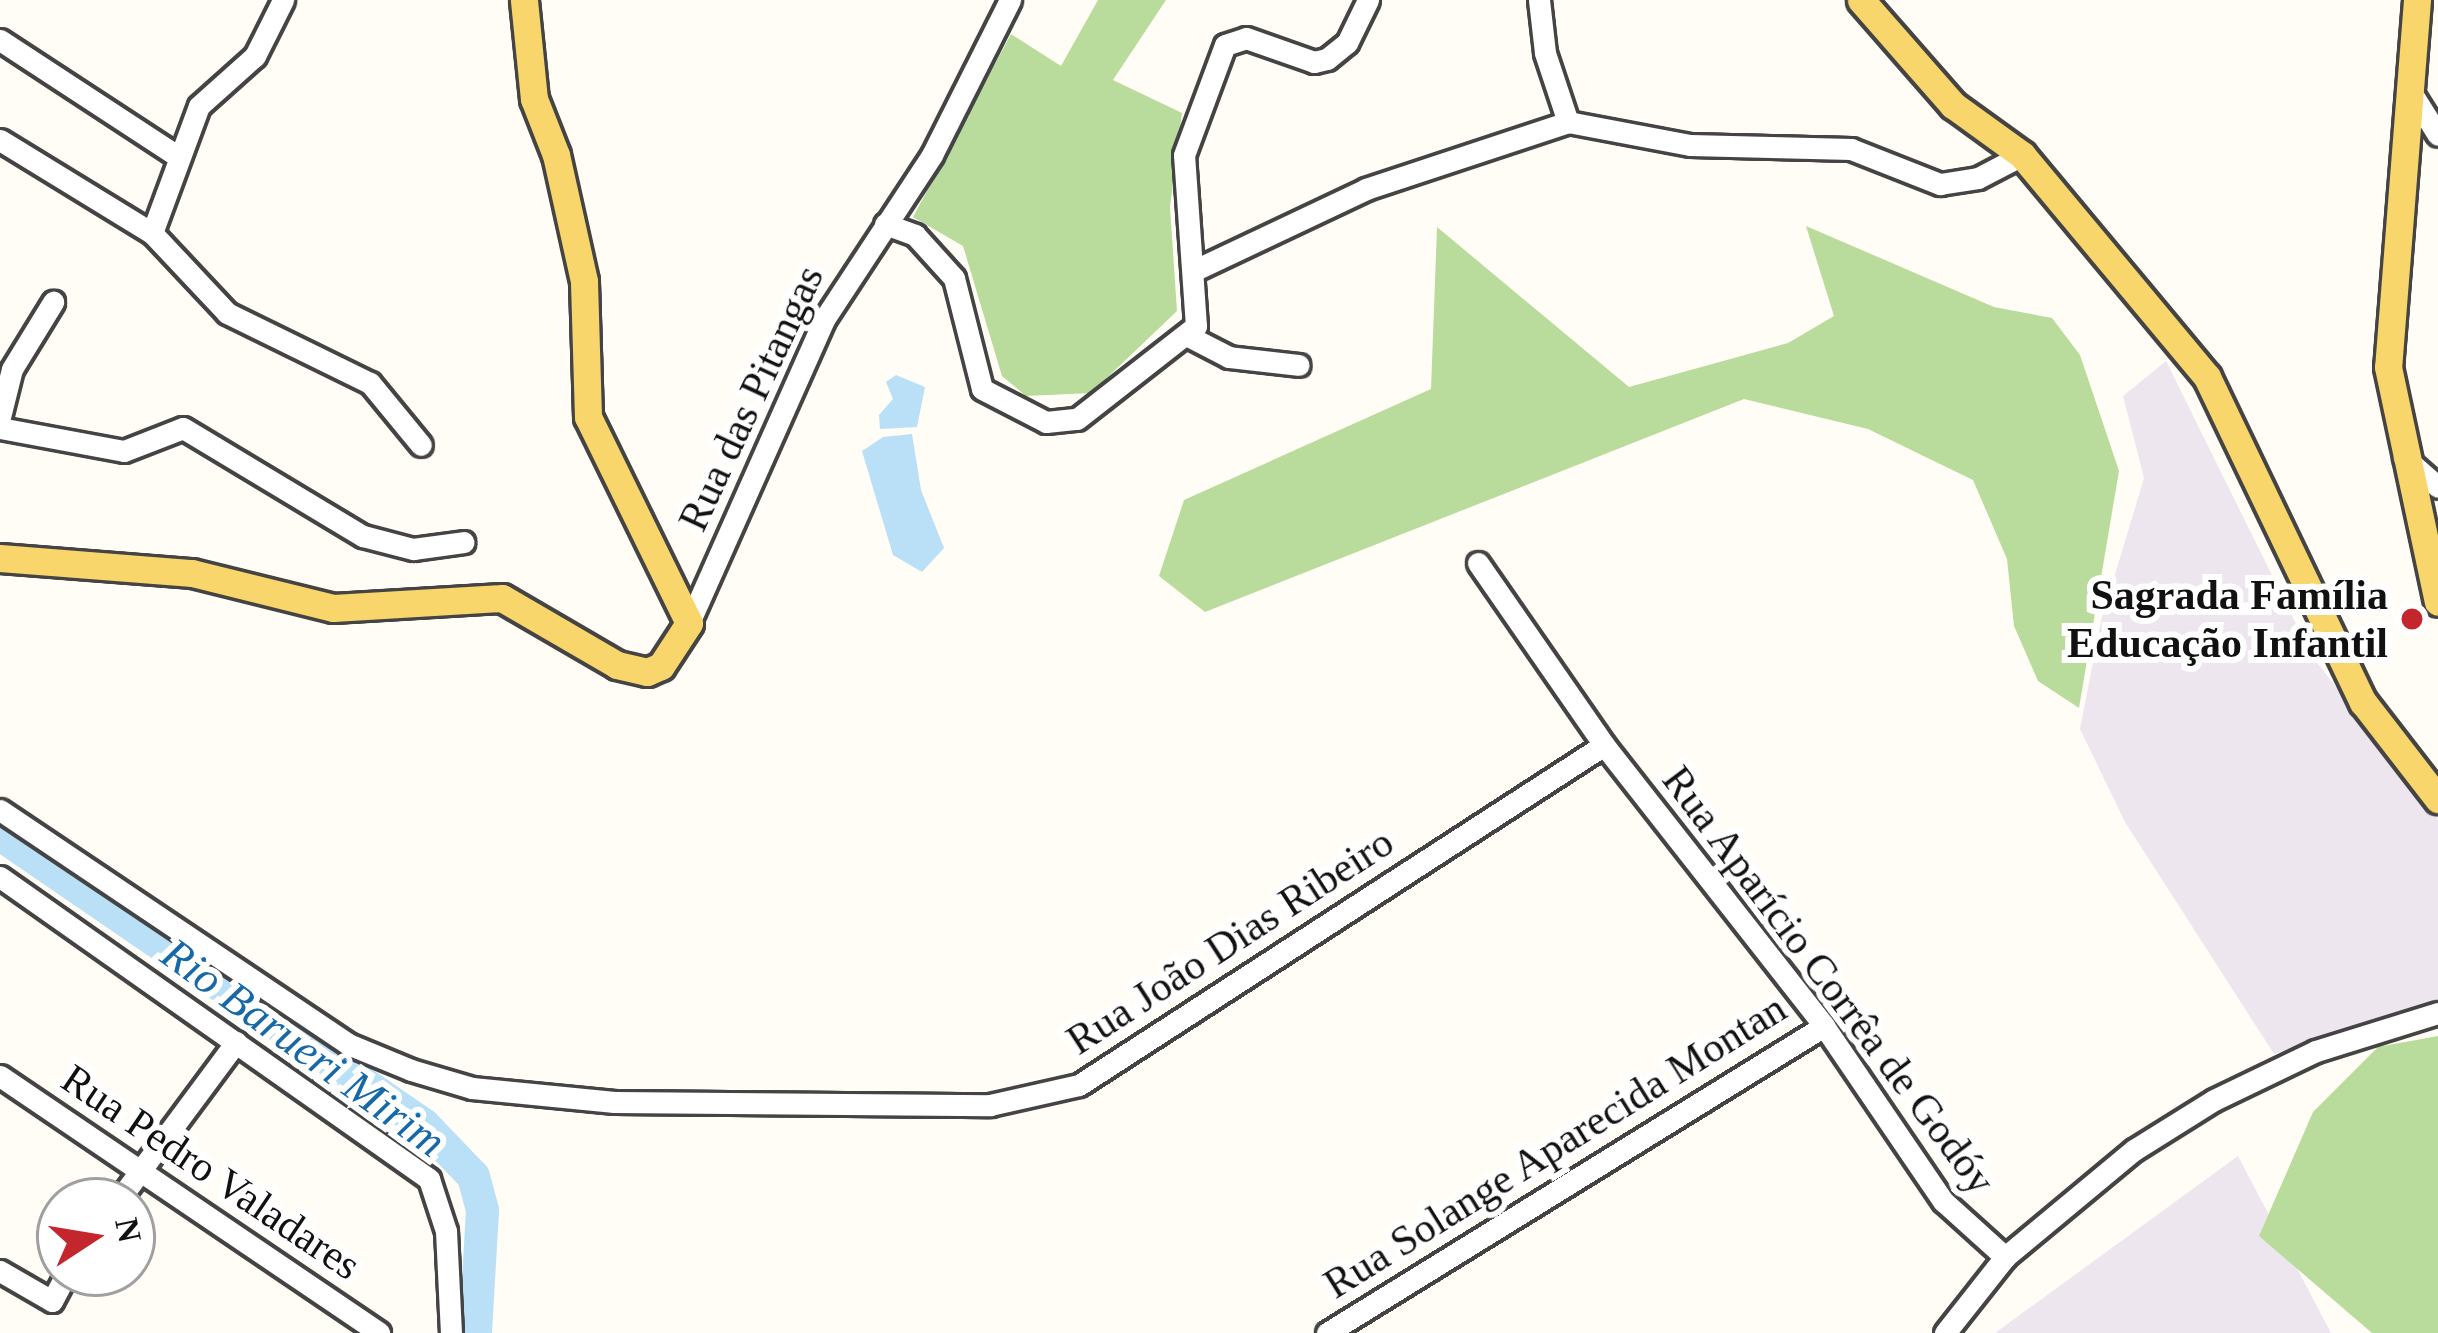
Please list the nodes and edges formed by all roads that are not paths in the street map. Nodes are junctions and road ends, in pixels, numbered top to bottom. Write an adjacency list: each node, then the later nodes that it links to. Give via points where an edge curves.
1 (284, 0): 14 (street, via 255,56 199,106)
2 (524, 0): 30 (main road, via 525,57 584,281 589,417)
3 (1010, 0): 15 (street, Rua das Pitangas, via 947,129)
4 (1368, 0): 17 (street, via 1347,44 1327,59 1314,62 1246,38 1225,45 1184,155 1182,196)
5 (1539, 0): 10 (street, via 1545,53)
6 (1861, 0): 13 (main road, via 1953,105)
7 (2417, 0): 9 (main road)
8 (0, 40): 14 (street)
9 (2409, 89): 11 (street); 24 (main road, via 2388,296 2388,367)
10 (1568, 122): 13 (street, via 1690,145 1851,149 1940,184 1978,178); 17 (street, via 1366,189)
11 (2438, 135)
12 (0, 140): 16 (street)
13 (2022, 154): 32 (main road, via 2207,377 2362,702)
14 (176, 155): 16 (street)
15 (885, 224): 19 (street, via 915,236 954,278 982,389 1046,422 1077,419); 30 (street, Rua das Pitangas, via 797,371)
16 (152, 233): 23 (street, via 227,313 370,383)
17 (1196, 270): 19 (street, via 1199,313)
18 (53, 302): 21 (street, via 12,369)
19 (1190, 337): 20 (street, via 1229,357)
20 (1299, 365)
21 (0, 417)
22 (0, 428): 26 (street, via 124,451 183,428 363,536 413,548)
23 (422, 445)
24 (2403, 457): 25 (street); 29 (main road)
25 (2438, 487)
26 (464, 542)
27 (0, 558): 30 (main road, via 192,573 333,608 502,598 634,671 661,666)
28 (1478, 563): 31 (street, Rua Aparício Corrêa de Godóy)
29 (2438, 602)
30 (689, 622)
31 (1604, 745): 33 (street, Rua João Dias Ribeiro, via 1151,1042 1047,1096 884,1107 614,1102 472,1088 348,1044); 36 (street, Rua Aparício Corrêa de Godóy)
32 (2438, 800)
33 (0, 809)
34 (0, 878): 37 (street)
35 (2438, 1013): 41 (street, Rua Aparício Corrêa de Godóy, via 2316,1052 2214,1100 2134,1150)
36 (1824, 1026): 41 (street, Rua Aparício Corrêa de Godóy, via 1943,1201); 46 (street, Rua Solange Aparecida Montan)
37 (236, 1042): 39 (street); 45 (street, via 429,1179 446,1231)
38 (0, 1076): 39 (street, Rua Pedro Valadares)
39 (140, 1171): 40 (street); 44 (street, Rua Pedro Valadares)
40 (136, 1177)
41 (2005, 1256): 47 (street)
42 (0, 1271): 43 (street)
43 (36, 1292)
44 (379, 1333)
45 (452, 1333)
46 (1327, 1333)
47 (1945, 1333)

